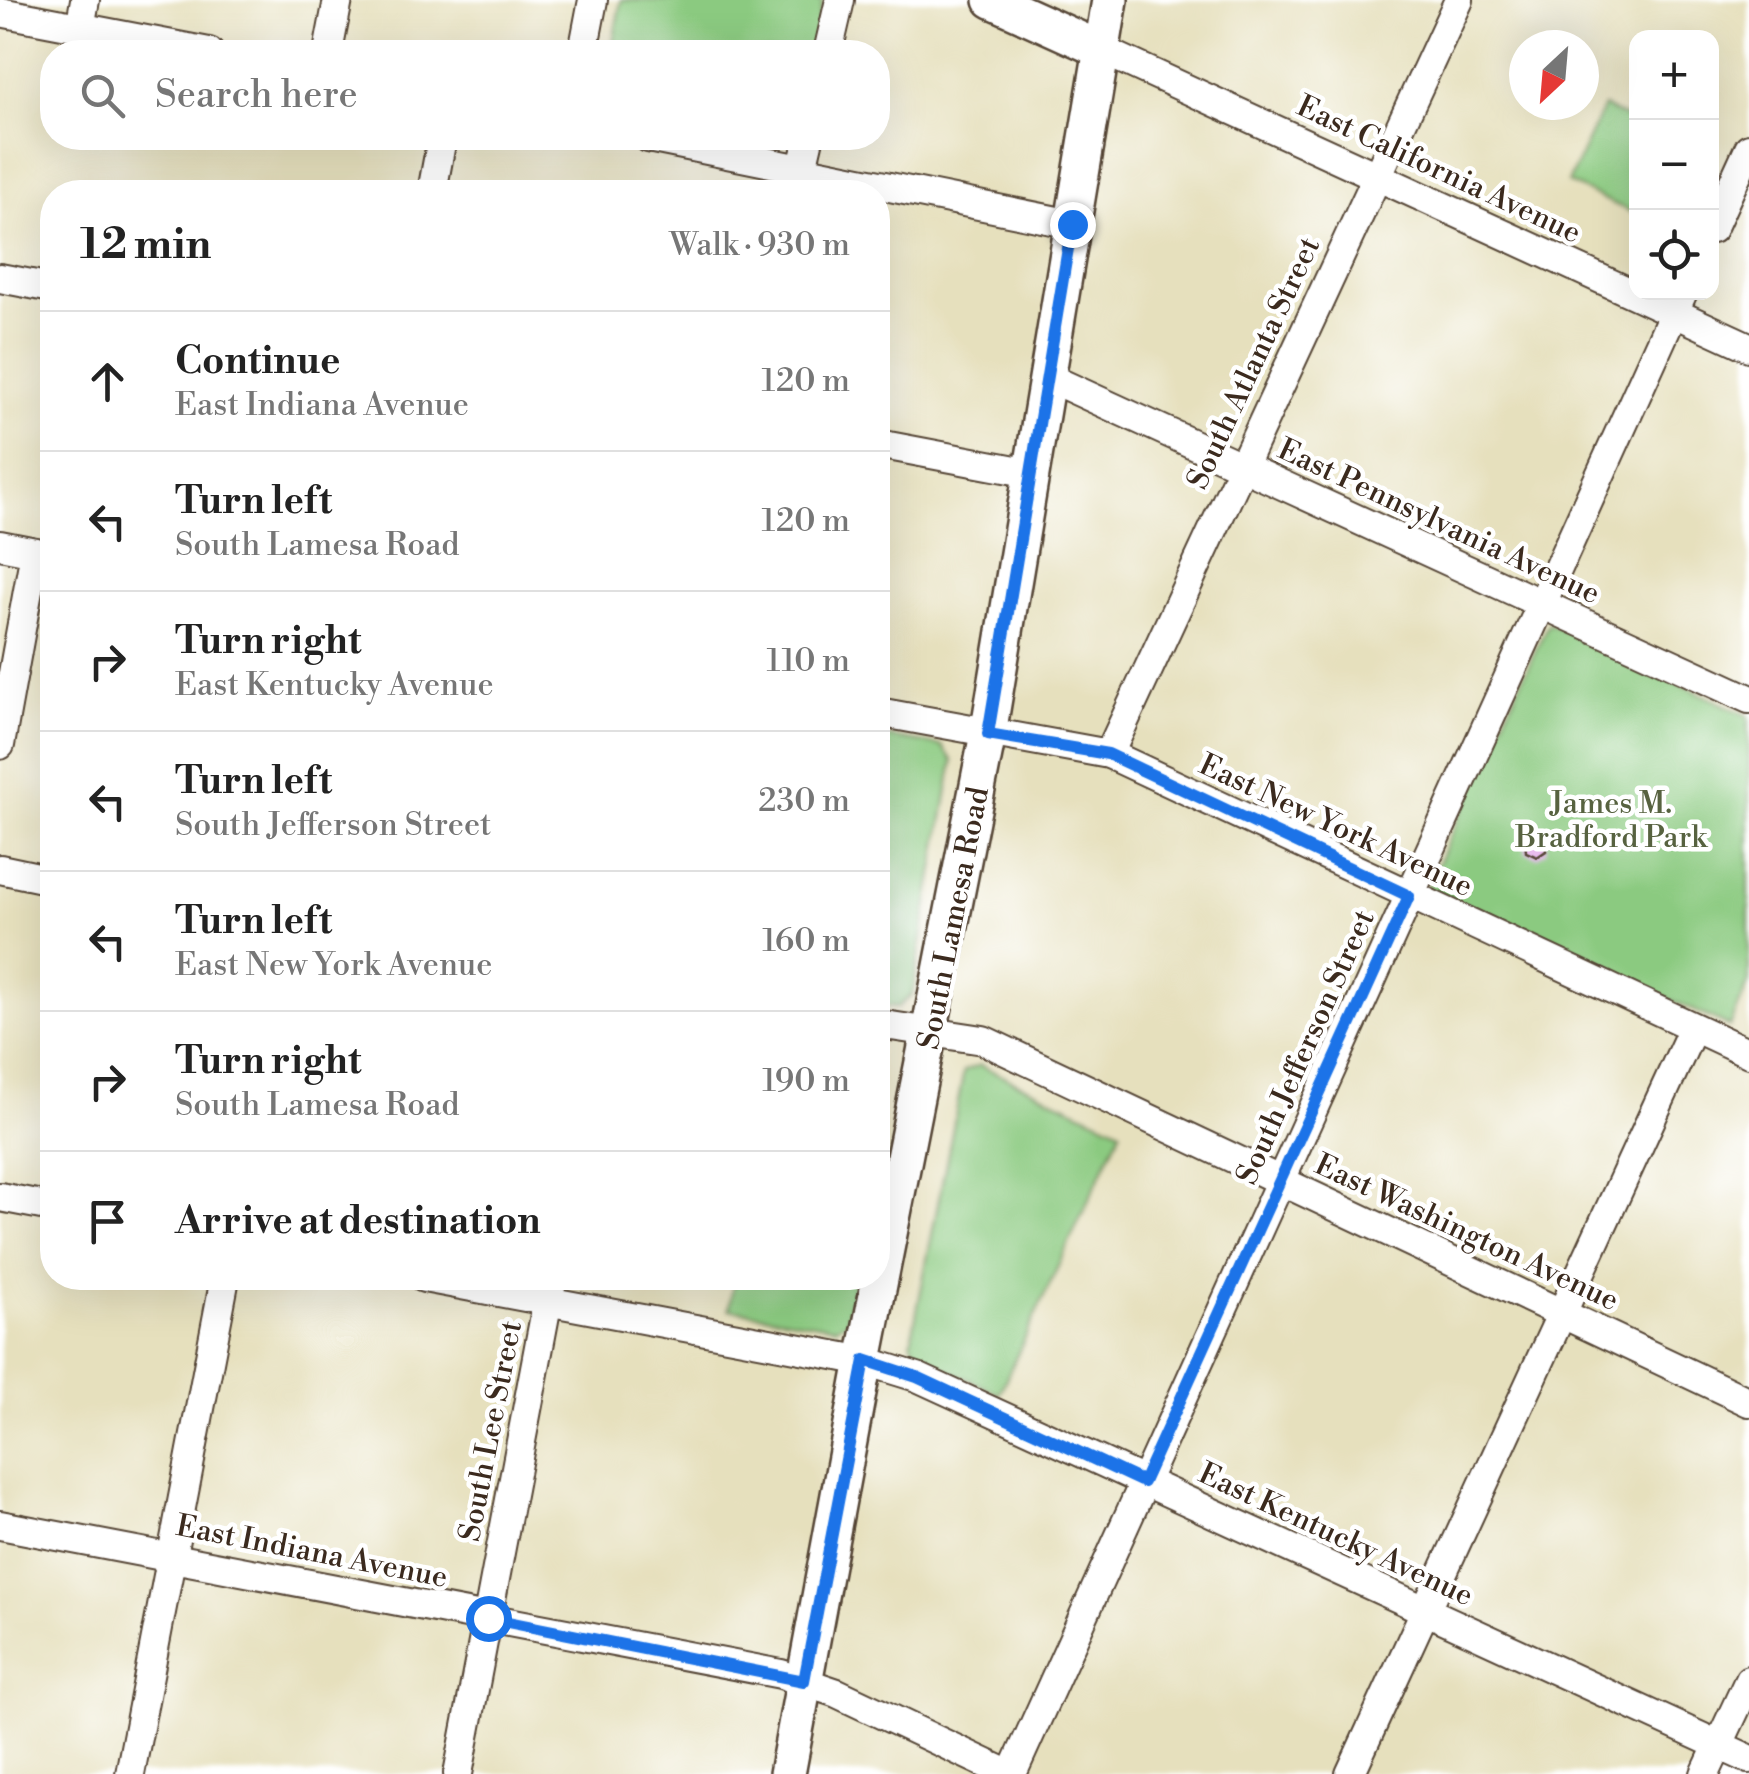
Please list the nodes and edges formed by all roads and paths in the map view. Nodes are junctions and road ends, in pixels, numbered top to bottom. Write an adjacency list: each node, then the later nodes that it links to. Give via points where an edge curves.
1 (338, 0): 10 (street)
2 (593, 0): 11 (street)
3 (840, 0): 12 (street)
4 (992, 0): 13 (main road)
5 (1110, 0): 13 (main road, South Lamesa Road)
6 (1459, 0): 19 (street, South Atlanta Street)
7 (0, 12): 8 (street)
8 (83, 14): 9 (street)
9 (170, 40)
10 (330, 40)
11 (585, 40)
12 (831, 40)
13 (1102, 50): 19 (street, East California Avenue); 24 (main road, South Lamesa Road)
14 (1749, 148): 23 (street)
15 (440, 150): 20 (street)
16 (710, 150): 18 (street)
17 (806, 150): 18 (street)
18 (802, 168): 21 (street)
19 (1376, 176): 27 (street, East California Avenue); 31 (street, South Atlanta Street)
20 (434, 180)
21 (860, 180)
22 (890, 186): 24 (street)
23 (1719, 214)
24 (1072, 224): 29 (main road, South Lamesa Road)
25 (0, 278): 26 (street)
26 (40, 286)
27 (1678, 302): 28 (street, East California Avenue); 36 (street, South Jefferson Street)
28 (1749, 347)
29 (1047, 377): 31 (street, East Pennsylvania Avenue); 32 (main road, South Lamesa Road)
30 (890, 446): 32 (street)
31 (1240, 466): 36 (street, East Pennsylvania Avenue); 41 (street, South Atlanta Street)
32 (1031, 473): 39 (main road, South Lamesa Road)
33 (0, 545): 34 (street)
34 (40, 552)
35 (40, 570): 40 (street)
36 (1542, 604): 37 (street, East Pennsylvania Avenue); 44 (street, South Jefferson Street)
37 (1749, 700)
38 (890, 714): 39 (street, East New York Avenue)
39 (988, 734): 41 (street, East New York Avenue); 47 (main road, South Lamesa Road)
40 (0, 745)
41 (1108, 754): 44 (street, East New York Avenue)
42 (0, 870): 43 (street)
43 (40, 878)
44 (1409, 896): 46 (street, East New York Avenue); 49 (street, South Jefferson Street)
45 (890, 1026): 47 (street, East Washington Avenue)
46 (1693, 1028): 48 (street, East New York Avenue); 57 (street)
47 (932, 1033): 49 (street, East Washington Avenue, via 983,1040); 52 (main road, South Lamesa Road)
48 (1749, 1054)
49 (1281, 1180): 57 (street, East Washington Avenue); 60 (street, South Jefferson Street)
50 (0, 1197): 51 (street)
51 (40, 1205)
52 (890, 1238)
53 (223, 1290): 62 (street)
54 (550, 1290): 64 (street, South Lee Street)
55 (554, 1290): 58 (street, East Kentucky Avenue)
56 (879, 1290): 58 (main road, South Lamesa Road)
57 (1561, 1313): 59 (street, East Washington Avenue); 63 (street)
58 (865, 1360): 60 (street, East Kentucky Avenue, via 917,1377); 66 (main road, South Lamesa Road)
59 (1749, 1402)
60 (1143, 1482): 63 (street, East Kentucky Avenue); 72 (street, South Jefferson Street)
61 (0, 1525): 62 (street, East Indiana Avenue)
62 (173, 1558): 64 (street, East Indiana Avenue); 69 (street)
63 (1425, 1610): 67 (street, East Kentucky Avenue); 73 (street)
64 (488, 1618): 66 (street, East Indiana Avenue); 70 (street, South Lee Street)
65 (1749, 1680): 67 (street)
66 (804, 1681): 71 (main road, South Lamesa Road); 72 (street, East Indiana Avenue)
67 (1718, 1745): 68 (street, East Kentucky Avenue); 74 (street)
68 (1749, 1759)
69 (130, 1774)
70 (458, 1774)
71 (788, 1774)
72 (1010, 1774)
73 (1350, 1774)
74 (1706, 1774)

